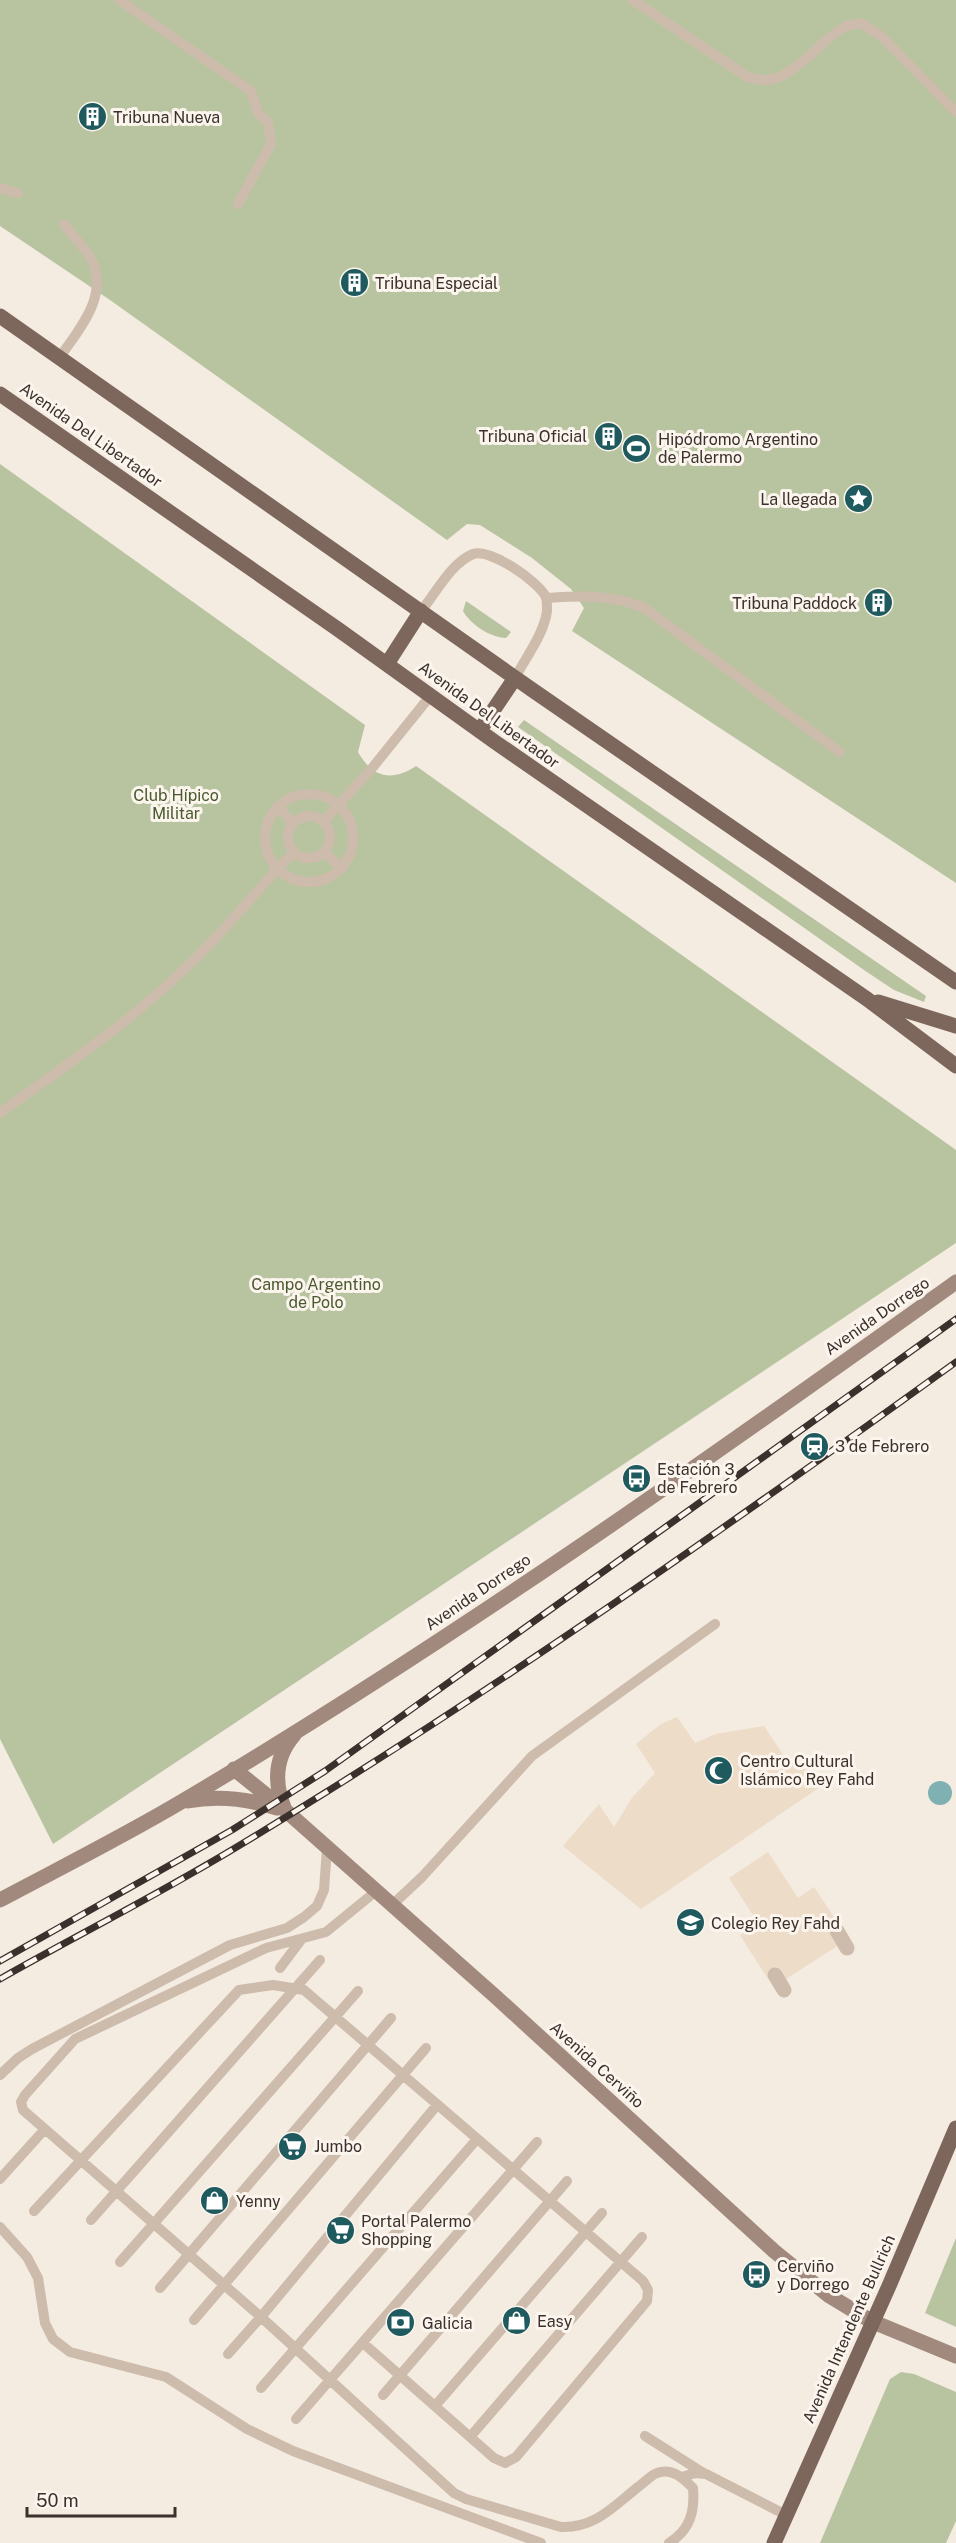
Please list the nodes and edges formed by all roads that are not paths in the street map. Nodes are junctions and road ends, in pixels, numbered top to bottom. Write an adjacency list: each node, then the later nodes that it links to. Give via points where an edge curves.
1 (119, 0): 6 (lane, via 251,91 258,113 268,123 271,144)
2 (633, 0): 3 (lane, via 746,76 763,81 786,73 844,28 861,23 881,36)
3 (956, 112)
4 (0, 188): 5 (lane)
5 (18, 193)
6 (238, 204)
7 (64, 224): 9 (lane, via 90,257 98,276 91,308)
8 (0, 316): 9 (main road)
9 (60, 357): 12 (main road)
10 (0, 394): 13 (main road, Avenida Del Libertador)
11 (546, 598): 12 (lane, via 535,584 498,558 481,552 453,567); 14 (lane, via 542,630); 17 (lane, via 591,595 623,599 643,607)
12 (421, 611): 13 (main road); 14 (main road)
13 (387, 664): 15 (main road, Avenida Del Libertador)
14 (515, 678): 16 (main road); 26 (main road)
15 (431, 696): 16 (main road, Avenida Del Libertador); 18 (lane)
16 (480, 730): 27 (main road, Avenida Del Libertador)
17 (840, 752)
18 (339, 804): 19 (lane, via 308,793); 20 (lane); 24 (lane, via 353,828 354,843)
19 (277, 806): 21 (lane); 25 (lane, via 267,824 265,844)
20 (323, 822): 21 (lane, via 303,817); 23 (lane, via 329,831)
21 (293, 823): 22 (lane, via 288,843)
22 (294, 852): 23 (lane, via 303,858 314,858); 25 (lane)
23 (324, 852): 24 (lane)
24 (342, 868): 25 (lane, via 317,882 295,880)
25 (277, 869): 30 (lane, via 195,959 141,1008)
26 (956, 982)
27 (867, 999): 28 (main road); 29 (main road, Avenida Del Libertador)
28 (956, 1026)
29 (956, 1066)
30 (0, 1113)
31 (956, 1282): 33 (main road, Avenida Dorrego, via 654,1496)
32 (716, 1623): 40 (lane, via 532,1756)
33 (301, 1727): 34 (main road, Avenida Dorrego); 36 (main road, via 286,1744 278,1763 276,1779)
34 (234, 1769): 35 (main road, Avenida Dorrego); 36 (main road, Avenida Cerviño)
35 (180, 1803): 36 (main road, via 239,1799); 39 (main road, Avenida Dorrego)
36 (285, 1810): 37 (main road, Avenida Cerviño)
37 (327, 1848): 38 (main road, Avenida Cerviño); 54 (lane, via 324,1890 317,1906 304,1917 287,1928 230,1945 32,2049)
38 (375, 1892): 40 (main road, Avenida Cerviño); 42 (lane, via 326,1932)
39 (0, 1900)
40 (391, 1906): 81 (main road, Avenida Cerviño, via 774,2251 828,2295)
41 (837, 1931): 43 (street)
42 (301, 1940): 45 (lane); 57 (lane, via 266,1948 75,2039 21,2102 23,2110)
43 (847, 1948)
44 (320, 1960): 47 (lane)
45 (280, 1968)
46 (775, 1975): 48 (street)
47 (297, 1988): 50 (lane); 61 (lane, via 273,1985 239,1990); 65 (lane)
48 (784, 1990)
49 (358, 1991): 50 (lane)
50 (336, 2018): 52 (lane); 70 (lane)
51 (391, 2018): 52 (lane)
52 (368, 2046): 55 (lane); 74 (lane)
53 (426, 2048): 55 (lane)
54 (0, 2075)
55 (403, 2076): 56 (lane); 77 (lane)
56 (437, 2105): 59 (lane); 79 (lane)
57 (42, 2127): 61 (lane); 63 (lane)
58 (956, 2128): 81 (main road, Avenida Intendente Bullrich)
59 (477, 2139): 62 (lane); 83 (lane)
60 (537, 2142): 62 (lane)
61 (82, 2160): 65 (lane); 67 (lane)
62 (512, 2169): 66 (lane); 82 (lane)
63 (0, 2179)
64 (567, 2181): 66 (lane)
65 (118, 2190): 69 (lane); 70 (lane)
66 (549, 2201): 72 (lane); 86 (lane)
67 (34, 2211)
68 (602, 2213): 72 (lane)
69 (91, 2220)
70 (154, 2223): 74 (lane); 75 (lane)
71 (0, 2227): 97 (lane, via 27,2257 38,2278 45,2323 53,2339 70,2352 166,2377 247,2429 292,2451)
72 (585, 2232): 76 (lane); 90 (lane)
73 (642, 2237): 76 (lane)
74 (190, 2254): 77 (lane); 78 (lane)
75 (120, 2262)
76 (621, 2263): 93 (lane); 93 (lane, via 644,2281 647,2301 516,2457 505,2463)
77 (225, 2286): 79 (lane); 80 (lane)
78 (160, 2288)
79 (261, 2317): 83 (lane); 84 (lane)
80 (194, 2320)
81 (871, 2321): 85 (main road, Avenida Cerviño); 96 (main road, Avenida Intendente Bullrich)
82 (363, 2343): 86 (lane); 87 (lane)
83 (296, 2349): 87 (lane); 88 (lane)
84 (228, 2354)
85 (956, 2356)
86 (400, 2376): 89 (lane); 90 (lane)
87 (333, 2382): 91 (lane); 95 (lane, via 454,2493 561,2527 585,2525 601,2517 657,2472)
88 (261, 2388)
89 (383, 2395)
90 (435, 2406): 93 (lane)
91 (296, 2419)
92 (645, 2436): 94 (lane)
93 (470, 2437)
94 (706, 2474): 95 (lane); 96 (lane)
95 (682, 2477): 98 (lane, via 693,2488 694,2503 689,2524)
96 (786, 2516): 99 (main road, Avenida Intendente Bullrich)
97 (541, 2543)
98 (669, 2543)
99 (774, 2543)

